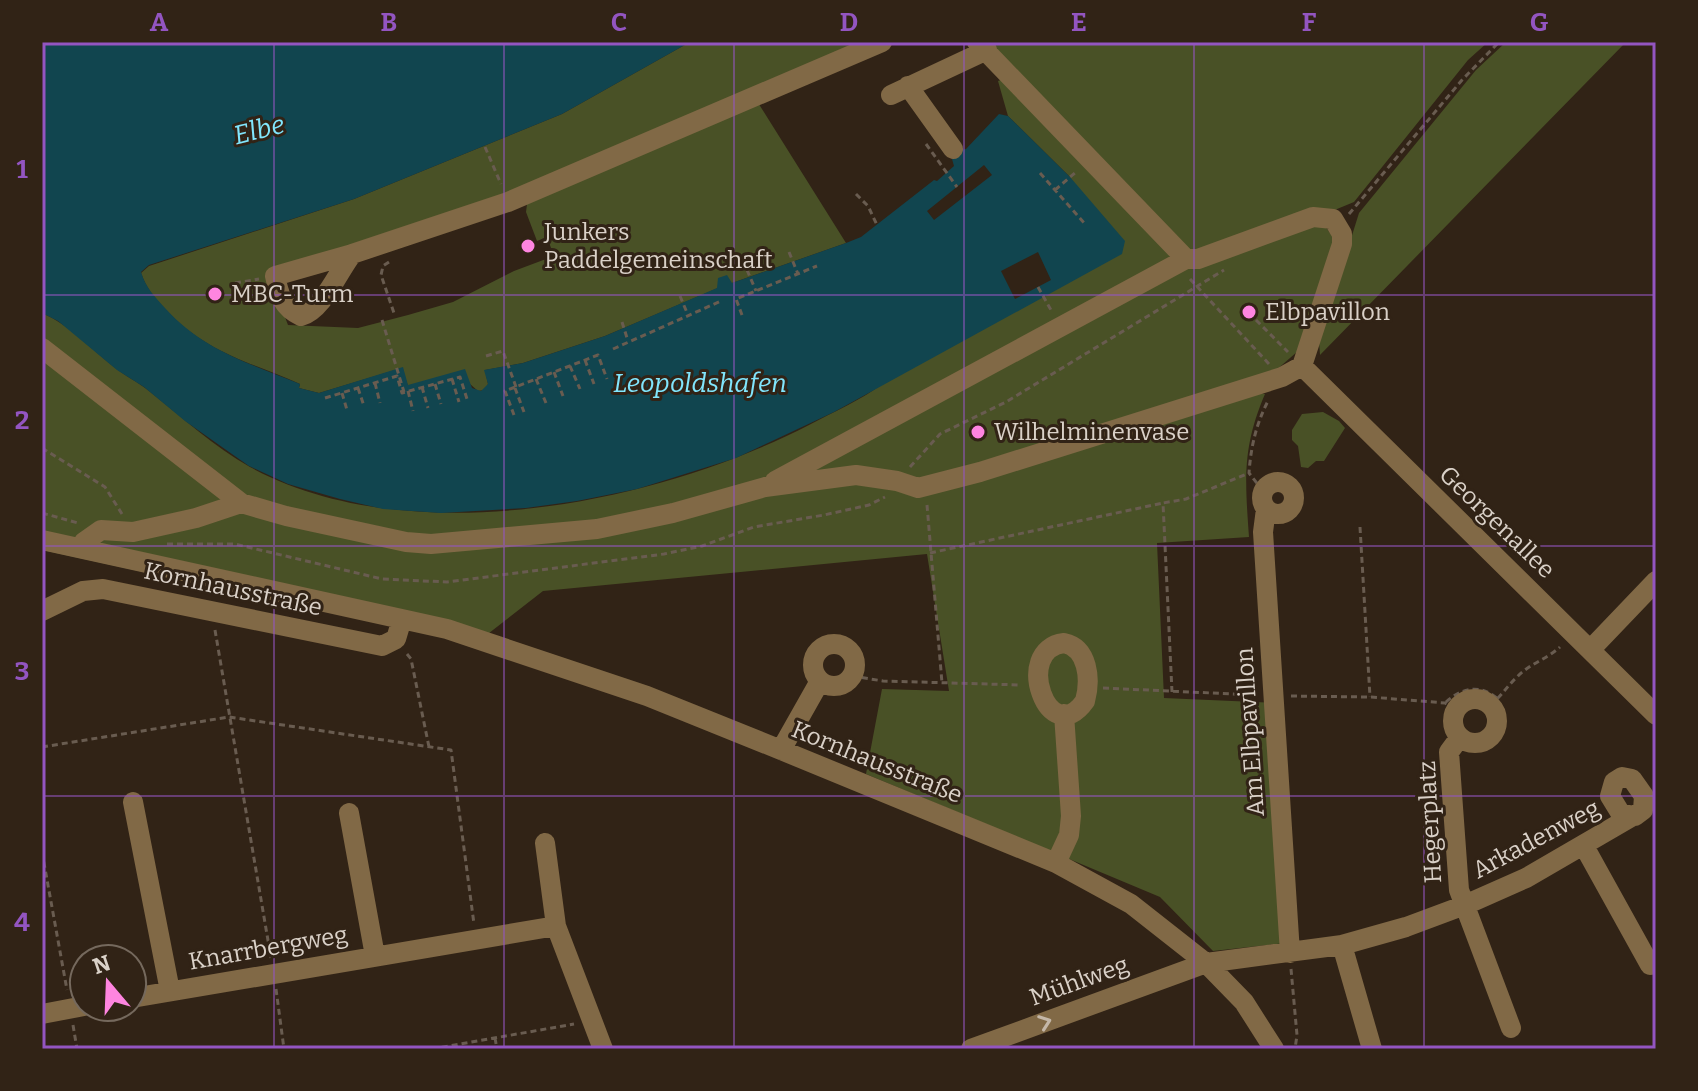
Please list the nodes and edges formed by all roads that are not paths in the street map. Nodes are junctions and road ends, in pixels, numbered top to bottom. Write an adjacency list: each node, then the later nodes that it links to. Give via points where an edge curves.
1 (882, 42): 4 (street, via 508,202)
2 (982, 46): 3 (street, via 899,90); 5 (street)
3 (953, 149)
4 (352, 254): 4 (street, via 308,314 287,308 275,276)
5 (1186, 259): 7 (street, via 1313,217 1333,219 1342,244); 8 (street)
6 (42, 348): 10 (street)
7 (1302, 366): 8 (street, via 1282,377 918,488 856,475); 16 (street, Georgenallee)
8 (765, 487): 10 (street, via 597,529 453,544 406,542)
9 (1265, 500): 31 (street, Am Elbpavillon)
10 (241, 503): 12 (street, via 133,532 101,530 84,542)
11 (42, 540): 12 (street, Kornhausstraße)
12 (83, 549): 15 (street, Kornhausstraße)
13 (1656, 581): 16 (street)
14 (42, 611): 15 (street, Kornhausstraße, via 83,591 103,589 382,646)
15 (399, 629): 21 (street, Kornhausstraße, via 447,629 647,696)
16 (1591, 649): 19 (street, Georgenallee)
17 (820, 681): 17 (street, via 835,686 852,676 854,662 843,647 823,647 814,658); 21 (street)
18 (1064, 714): 18 (street, via 1081,707 1087,689 1083,654 1064,643 1040,660 1042,700); 27 (street, via 1071,816)
19 (1656, 715)
20 (1460, 737): 20 (street, Hegerplatz, via 1477,743 1494,732 1494,702 1476,699 1451,706); 28 (street, Hegerplatz, via 1449,752 1459,890)
21 (781, 750): 27 (street, Kornhausstraße)
22 (133, 802): 35 (street, Knarrbergweg)
23 (349, 813): 32 (street, Knarrbergweg)
24 (1631, 817): 26 (street, Arkadenweg)
25 (545, 843): 29 (street)
26 (1584, 846): 28 (street, Arkadenweg); 34 (street)
27 (1056, 863): 33 (street, Kornhausstraße, via 1131,904)
28 (1465, 905): 30 (street, Arkadenweg); 39 (street, Arkadenweg)
29 (556, 926): 32 (street, Knarrbergweg); 40 (street)
30 (1342, 945): 31 (street, Arkadenweg); 43 (street)
31 (1290, 953): 33 (street, Arkadenweg)
32 (375, 956): 35 (street, Knarrbergweg)
33 (1206, 963): 41 (street, Mühlweg, one-way to 33); 42 (street, Kornhausstraße, via 1244,1002)
34 (1650, 965)
35 (170, 991): 36 (street, Knarrbergweg)
36 (148, 995)
37 (68, 1010): 38 (street)
38 (42, 1014)
39 (1511, 1028)
40 (603, 1049)
41 (971, 1049)
42 (1274, 1049)
43 (1372, 1049)

